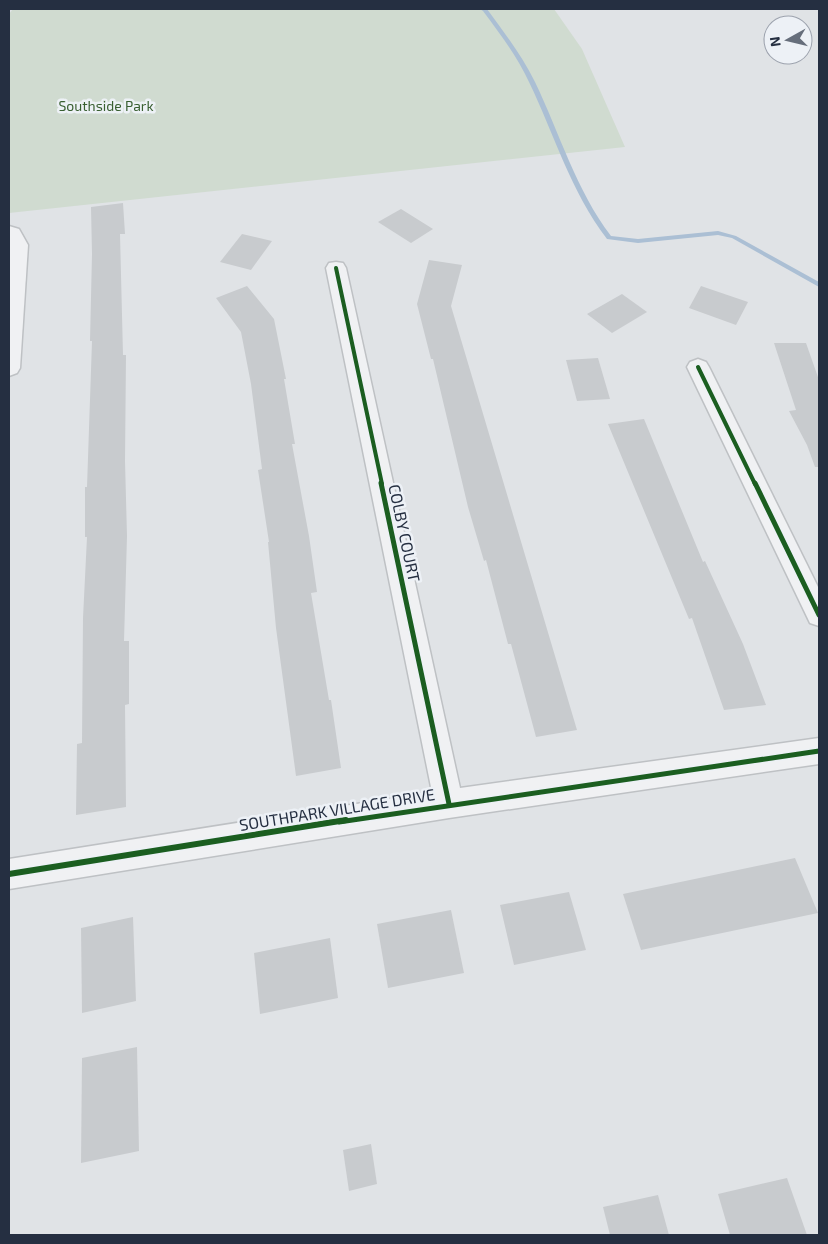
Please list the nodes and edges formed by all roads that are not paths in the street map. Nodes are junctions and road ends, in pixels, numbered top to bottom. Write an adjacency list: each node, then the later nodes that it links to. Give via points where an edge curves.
1 (10, 232): 4 (street, via 18,245)
2 (336, 268): 7 (street, COLBY COURT)
3 (698, 366): 5 (street)
4 (9, 368)
5 (819, 615)
6 (819, 751): 7 (street, SOUTHPARK VILLAGE DRIVE)
7 (448, 804): 8 (street, SOUTHPARK VILLAGE DRIVE)
8 (9, 874)

